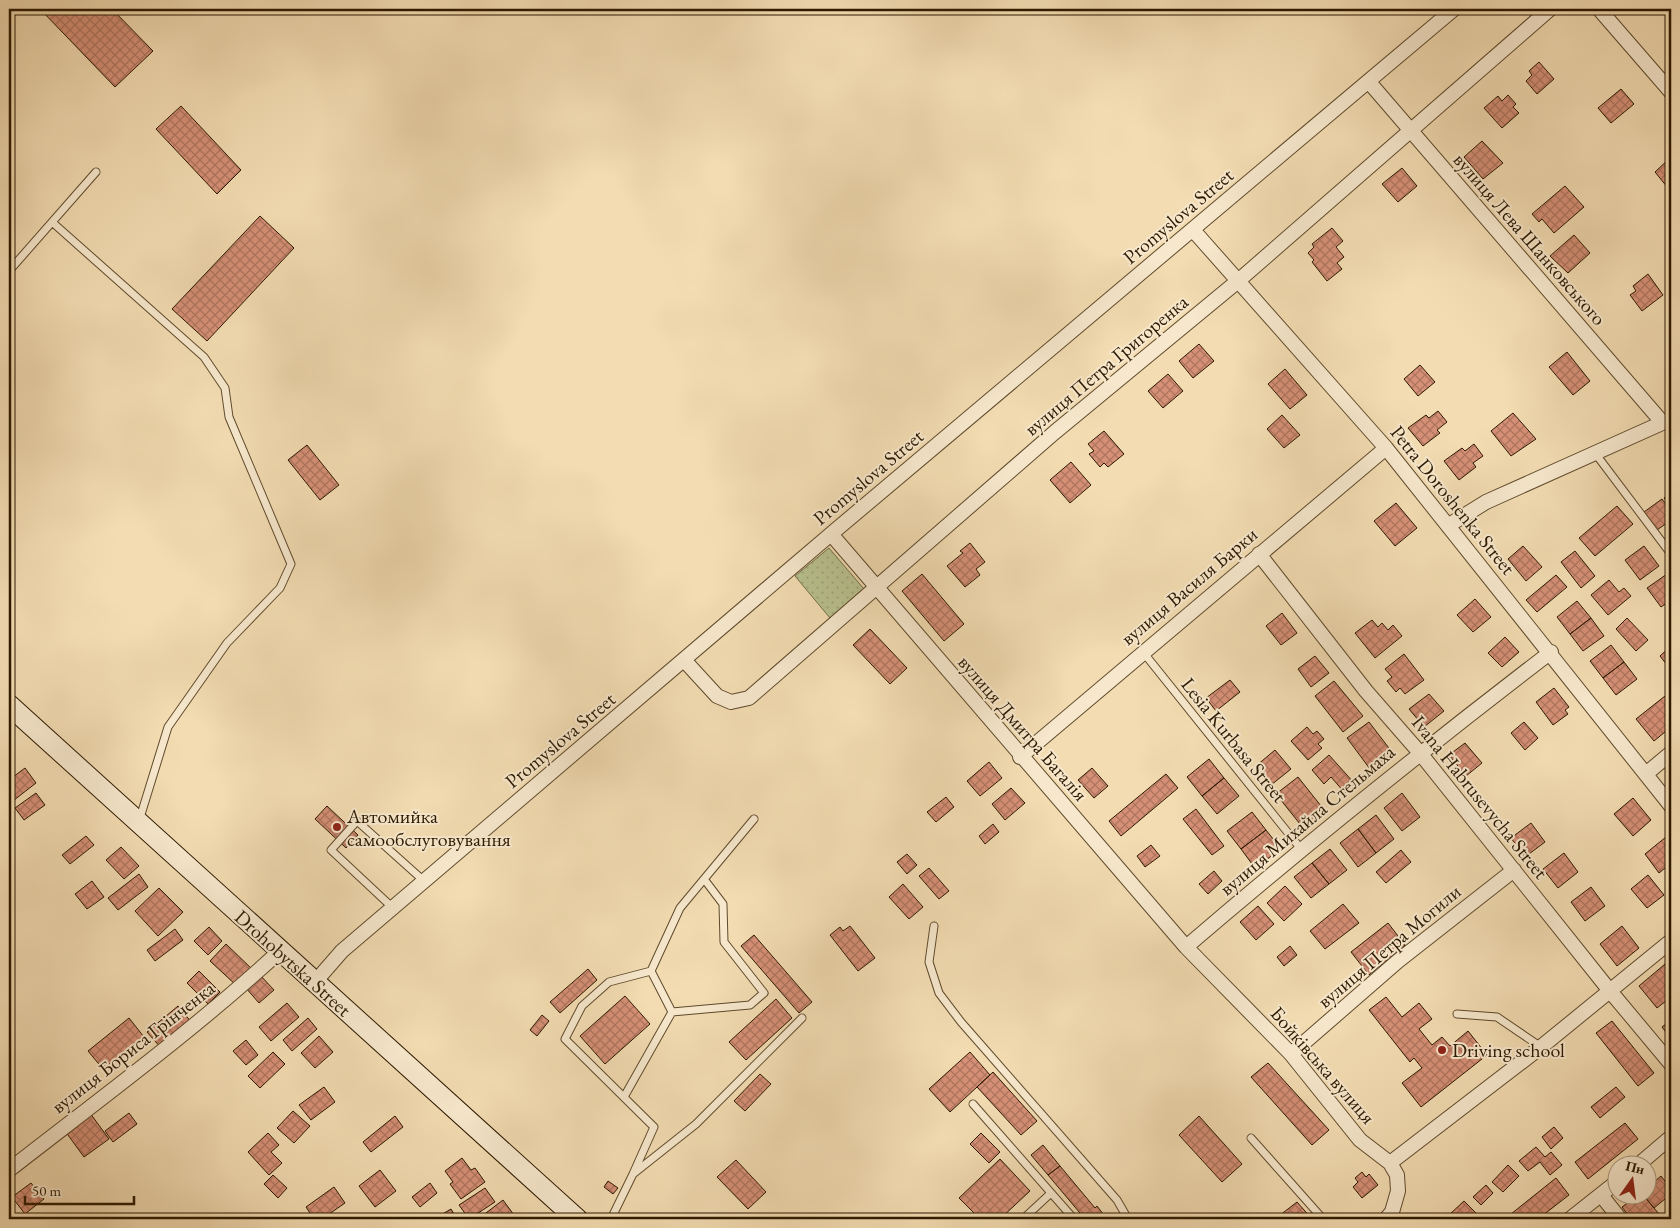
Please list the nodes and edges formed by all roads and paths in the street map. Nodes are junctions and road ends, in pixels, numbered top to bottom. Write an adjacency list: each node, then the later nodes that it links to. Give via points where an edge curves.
1 (1454, 9): 4 (street, Promyslova Street)
2 (1550, 9): 6 (street, вулиця Петра Григоренка)
3 (1599, 9): 5 (street)
4 (1369, 82): 6 (street, вулиця Лева Шанковського); 9 (street, Promyslova Street)
5 (1671, 92)
6 (1409, 130): 11 (street, вулиця Петра Григоренка); 12 (street, вулиця Лева Шанковського)
7 (96, 172): 8 (lane)
8 (52, 222): 10 (lane); 30 (lane, via 204,357 216,372 225,388 229,417 291,564 280,588 227,643 168,727)
9 (1193, 230): 11 (street, Petra Doroshenka Street); 16 (street, Promyslova Street)
10 (9, 271)
11 (1238, 281): 13 (street, Petra Doroshenka Street); 19 (street, вулиця Петра Григоренка, via 1055,432)
12 (1666, 421): 14 (street)
13 (1386, 448): 15 (street, Petra Doroshenka Street); 17 (street, вулиця Василя Барки)
14 (1594, 452): 15 (street, via 1486,502); 18 (lane)
15 (1449, 525): 21 (street, Petra Doroshenka Street)
16 (831, 534): 19 (street, вулиця Дмитра Багалія); 22 (street, Promyslova Street)
17 (1259, 554): 20 (street, вулиця Василя Барки); 24 (street, Ivana Habrusevycha Street, via 1366,691)
18 (1671, 554)
19 (878, 588): 22 (street, вулиця Петра Григоренка, via 749,698 731,702 717,696); 26 (street, вулиця Дмитра Багалія)
20 (1143, 651): 26 (street, вулиця Василя Барки); 31 (lane, Lesia Kurbasa Street)
21 (1551, 652): 24 (street, вулиця Михайла Стельмаха); 27 (street, Petra Doroshenka Street)
22 (684, 660): 34 (street, Promyslova Street)
23 (9, 705): 30 (main road, Drohobytska Street)
24 (1420, 753): 31 (street, вулиця Михайла Стельмаха); 32 (street, Ivana Habrusevycha Street)
25 (1671, 753): 27 (street)
26 (1020, 757): 38 (street, вулиця Дмитра Багалія)
27 (1647, 773): 28 (street, Petra Doroshenka Street)
28 (1671, 806)
29 (754, 819): 33 (lane)
30 (138, 824): 39 (main road, Drohobytska Street)
31 (1300, 849): 38 (street, вулиця Михайла Стельмаха)
32 (1514, 870): 42 (street, Ivana Habrusevycha Street); 47 (street, вулиця Петра Могили, via 1398,961)
33 (704, 879): 40 (lane, via 680,908); 43 (lane, via 724,904 724,942 764,993 750,1005)
34 (424, 882): 35 (street, Promyslova Street); 35 (lane, via 356,821 331,850)
35 (393, 908): 41 (street, Promyslova Street, via 342,951)
36 (934, 926): 64 (lane, via 929,962 939,993 960,1022 1117,1200)
37 (1671, 941): 42 (street)
38 (1186, 947): 47 (street, Бойківська вулиця)
39 (280, 951): 41 (main road, Drohobytska Street); 55 (street, вулиця Бориса Грінченка, via 161,1053)
40 (651, 971): 43 (lane); 49 (lane, via 609,982 582,1006 565,1039)
41 (315, 982): 60 (main road, Drohobytska Street)
42 (1610, 990): 46 (street); 48 (street, Ivana Habrusevycha Street)
43 (672, 1012): 49 (lane)
44 (1457, 1014): 46 (lane, via 1497,1017)
45 (802, 1018): 56 (lane, via 696,1124)
46 (1541, 1047): 54 (street)
47 (1291, 1054): 54 (street, Бойківська вулиця, via 1360,1140)
48 (1671, 1064)
49 (624, 1097): 56 (lane, via 654,1127)
50 (973, 1104): 58 (lane)
51 (1671, 1137): 53 (street)
52 (1251, 1138): 65 (lane)
53 (1649, 1156)
54 (1390, 1164): 66 (street, via 1397,1175 1398,1191 1392,1212)
55 (9, 1170)
56 (633, 1174): 61 (lane)
57 (1608, 1189): 59 (street)
58 (1051, 1193): 62 (lane); 63 (lane)
59 (1601, 1195): 67 (street); 68 (street)
60 (577, 1219)
61 (611, 1219)
62 (1023, 1219)
63 (1074, 1219)
64 (1128, 1219)
65 (1323, 1219)
66 (1386, 1219)
67 (1570, 1219)
68 (1620, 1219)

